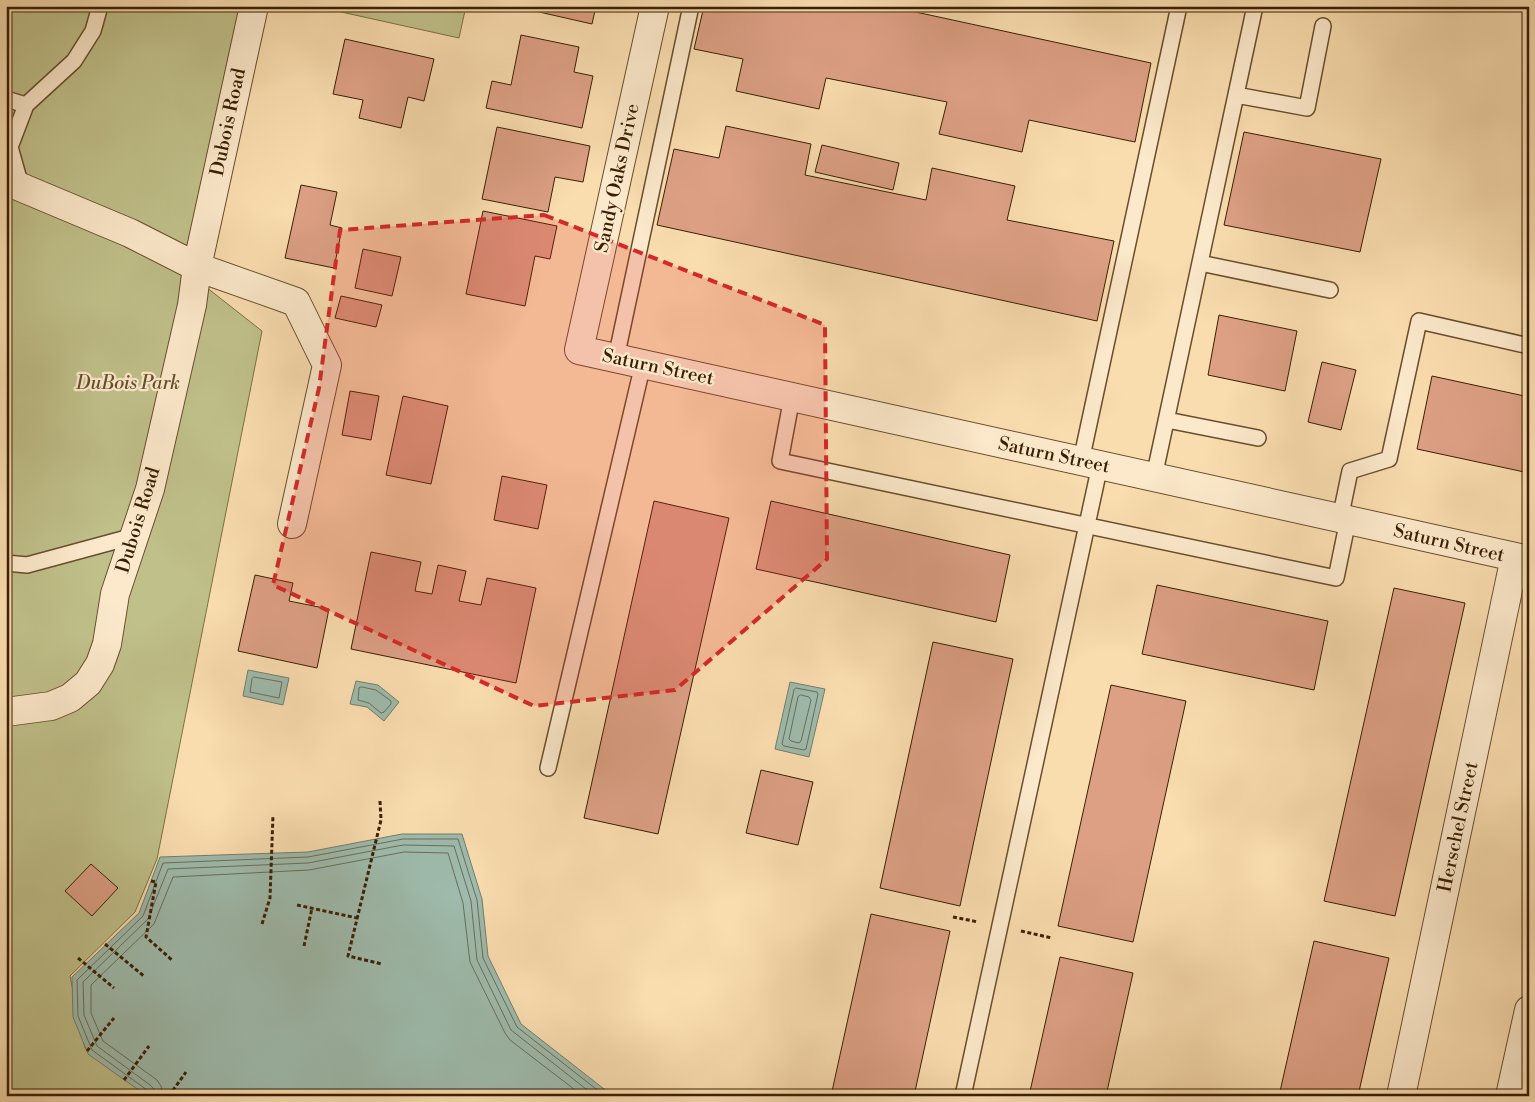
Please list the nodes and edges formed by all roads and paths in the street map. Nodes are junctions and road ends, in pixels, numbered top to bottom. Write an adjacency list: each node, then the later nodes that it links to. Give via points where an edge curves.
1 (100, 6): 10 (lane, via 93,31 74,61)
2 (254, 6): 13 (street, Dubois Road)
3 (655, 6): 16 (street, Sandy Oaks Drive)
4 (691, 6): 17 (lane)
5 (1179, 6): 22 (lane)
6 (1255, 6): 8 (lane)
7 (1323, 26): 8 (lane, via 1307,108)
8 (1236, 95): 12 (lane)
9 (6, 99): 10 (lane)
10 (26, 105): 11 (lane, via 10,147)
11 (14, 184): 13 (street, via 130,233)
12 (1200, 263): 14 (lane); 20 (lane)
13 (197, 267): 25 (street, via 296,302 327,364); 27 (street, Dubois Road, via 192,305 150,489)
14 (1330, 290)
15 (1529, 346): 24 (lane, via 1419,321 1389,459 1350,471)
16 (579, 350): 17 (street, Saturn Street)
17 (616, 358): 18 (street, Saturn Street)
18 (643, 364): 19 (street, Saturn Street); 31 (lane)
19 (792, 397): 22 (street, Saturn Street); 26 (lane, via 780,461)
20 (1167, 420): 21 (lane); 23 (lane)
21 (1258, 438)
22 (1091, 463): 23 (street, Saturn Street); 26 (lane)
23 (1154, 477): 24 (street, Saturn Street)
24 (1344, 520): 26 (lane, via 1336,578); 28 (street, Saturn Street)
25 (292, 524)
26 (1087, 526): 53 (lane)
27 (134, 536): 29 (lane, via 27,565); 30 (street, Dubois Road, via 116,594 107,644 88,683 70,698 51,706)
28 (1522, 559): 54 (street, Herschel Street)
29 (6, 563)
30 (6, 712)
31 (548, 768)
32 (380, 801): 37 (path, via 381,820)
33 (273, 815): 38 (path, via 270,898)
34 (151, 881): 42 (path, via 156,882 146,937)
35 (296, 905): 36 (path)
36 (312, 908): 37 (path); 40 (path)
37 (357, 918): 43 (path, via 348,956)
38 (262, 924)
39 (106, 944): 44 (path)
40 (304, 946)
41 (78, 958): 45 (path)
42 (172, 960)
43 (382, 964)
44 (145, 977)
45 (114, 988)
46 (1529, 1010): 55 (street)
47 (114, 1018): 49 (path)
48 (149, 1046): 51 (path)
49 (87, 1051)
50 (186, 1072): 52 (path)
51 (124, 1080)
52 (169, 1096)
53 (963, 1096)
54 (1401, 1096)
55 (1510, 1096)

